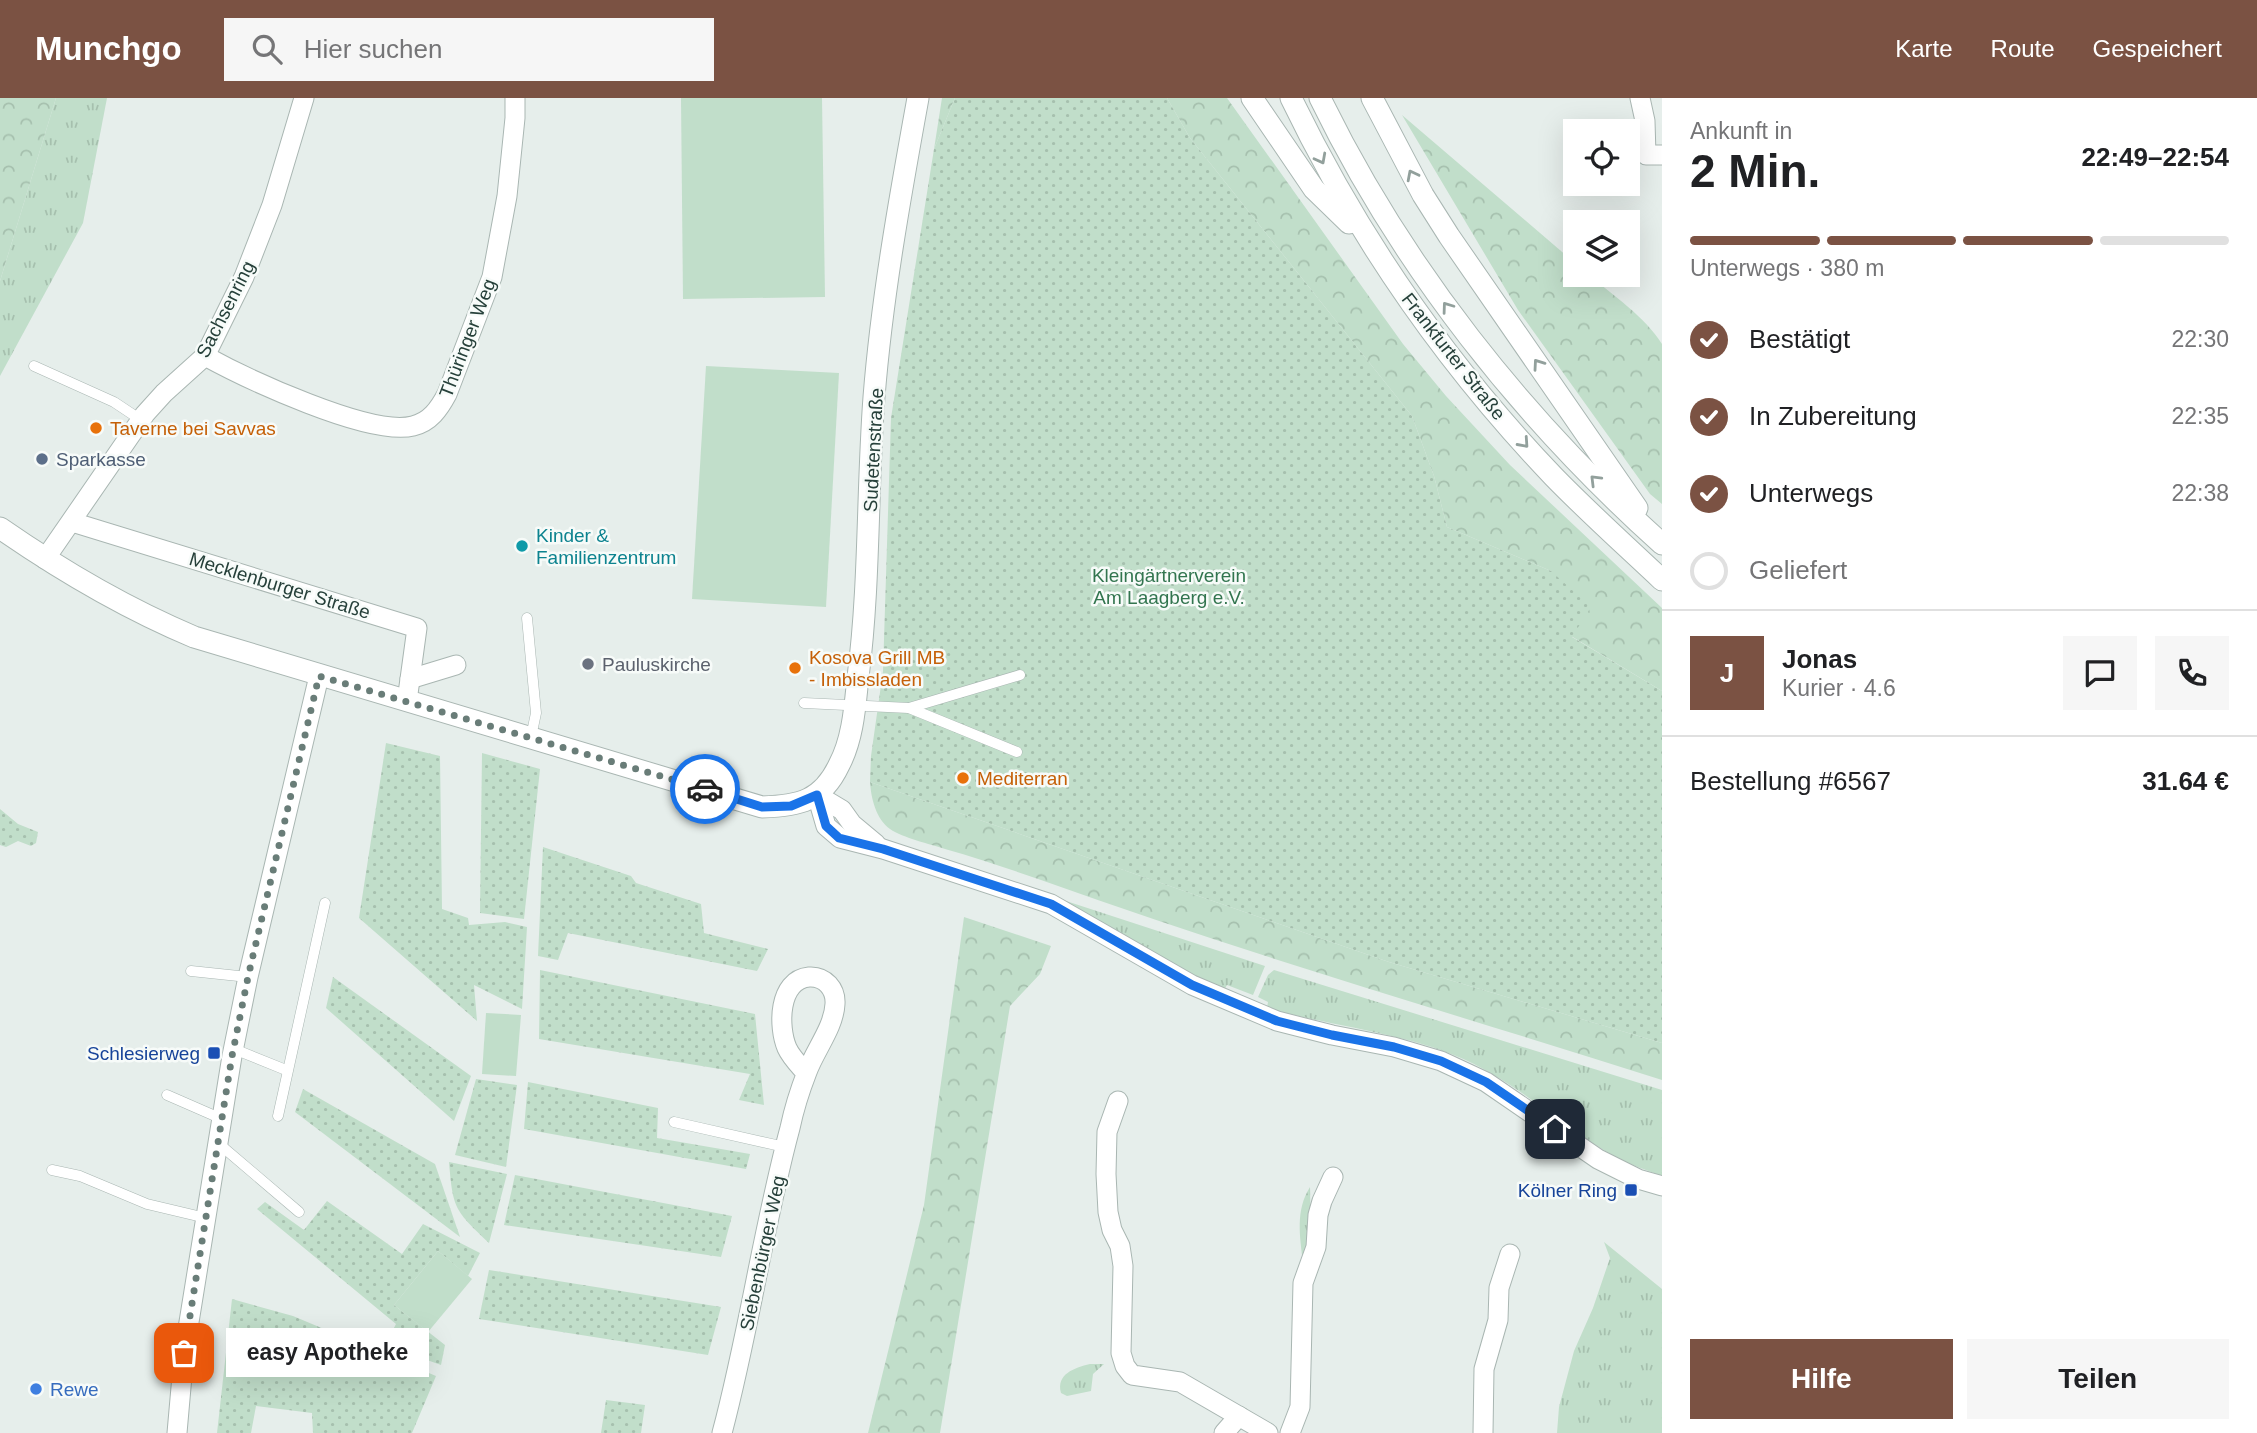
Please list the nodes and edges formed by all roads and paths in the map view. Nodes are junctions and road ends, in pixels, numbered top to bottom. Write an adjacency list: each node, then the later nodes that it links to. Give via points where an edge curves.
1 (304, 98): 11 (street, Sachsenring, via 272,205 244,277)
2 (515, 98): 11 (street, Thüringer Weg, via 507,196 492,277 447,394 427,421 384,427 294,397)
3 (918, 98): 26 (street, Sudetenstraße, via 898,209 874,397 866,606)
4 (1252, 98): 10 (street, via 1314,189)
5 (1290, 98): 10 (street, Frankfurter Straße, one-way to 10)
6 (1320, 98): 16 (street, Frankfurter Straße, one-way to 6, via 1589,474 1473,342 1388,220)
7 (1372, 98): 16 (street, one-way to 7, via 1449,236)
8 (1640, 98): 9 (street, via 1646,155)
9 (1662, 155)
10 (1373, 246): 18 (street, Frankfurter Straße, one-way to 18, via 1492,408 1554,477)
11 (205, 356): 13 (street, Sachsenring)
12 (34, 366): 13 (lane, via 114,402)
13 (141, 420): 14 (street, Sachsenring)
14 (72, 522): 17 (street, Sachsenring); 23 (street, Mecklenburger Straße, via 417,628)
15 (0, 528): 17 (street)
16 (1662, 542)
17 (45, 559): 22 (street, via 150,619)
18 (1662, 580)
19 (527, 618): 28 (lane, via 536,713)
20 (456, 665): 23 (street)
21 (1020, 675): 27 (lane)
22 (319, 676): 24 (street); 33 (street)
23 (410, 679): 24 (street, Mecklenburger Straße)
24 (407, 701): 28 (street)
25 (804, 703): 26 (lane)
26 (855, 704): 27 (lane); 30 (street, Sudetenstraße, via 845,751 832,779)
27 (909, 708): 29 (lane)
28 (531, 737): 30 (street, via 762,807 791,806)
29 (1017, 752)
30 (817, 795): 46 (street, via 842,810 883,849 1051,904 1192,985 1250,1011 1441,1061 1486,1082 1598,1159)
31 (325, 903): 35 (lane)
32 (191, 971): 33 (lane)
33 (248, 977): 34 (street)
34 (234, 1049): 35 (lane); 40 (street)
35 (286, 1070): 39 (lane)
36 (806, 1073): 43 (street, Siebenbürger Weg)
37 (167, 1096): 40 (lane)
38 (1118, 1101): 50 (street, via 1107,1132 1107,1199 1123,1266 1121,1353 1125,1366 1132,1376 1180,1382)
39 (278, 1116)
40 (223, 1119): 42 (street)
41 (674, 1122): 43 (lane)
42 (218, 1143): 47 (lane); 48 (street)
43 (785, 1147): 52 (street, Siebenbürger Weg)
44 (51, 1170): 48 (lane, via 80,1176 147,1204)
45 (1333, 1177): 55 (street, via 1318,1215 1316,1247 1303,1283 1300,1407)
46 (1662, 1186)
47 (299, 1212)
48 (206, 1218): 51 (street, via 184,1353)
49 (1510, 1255): 56 (street, via 1484,1369)
50 (1239, 1416): 53 (street); 54 (street)
51 (177, 1433)
52 (722, 1433)
53 (1224, 1433)
54 (1268, 1433)
55 (1290, 1433)
56 (1483, 1433)

